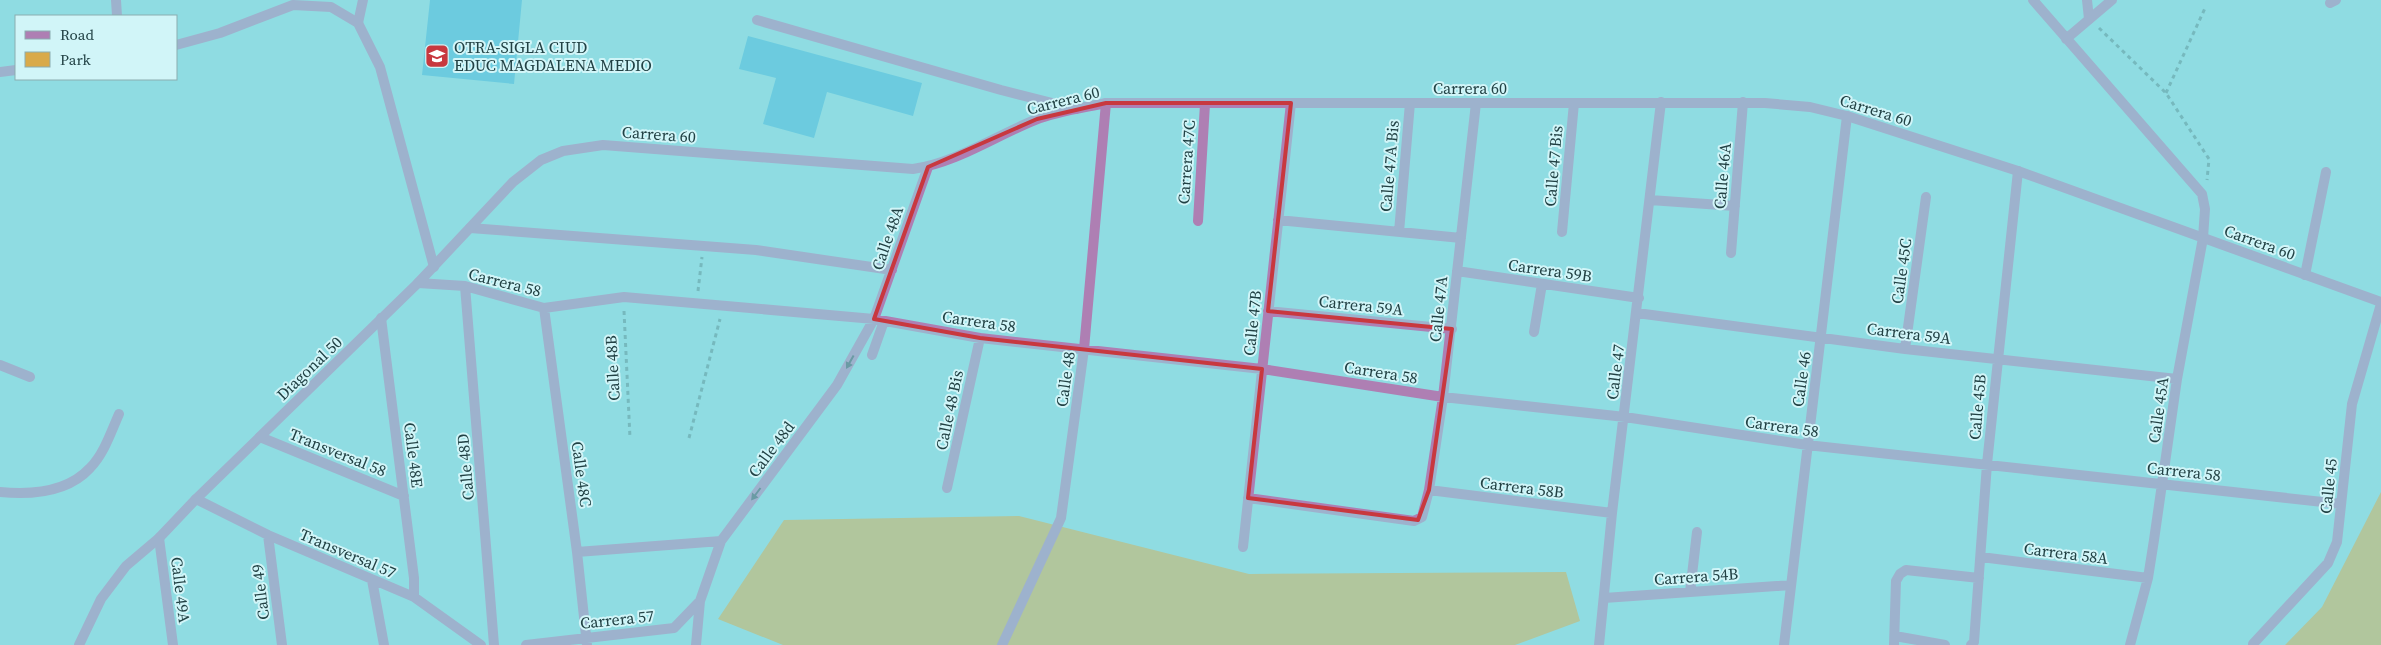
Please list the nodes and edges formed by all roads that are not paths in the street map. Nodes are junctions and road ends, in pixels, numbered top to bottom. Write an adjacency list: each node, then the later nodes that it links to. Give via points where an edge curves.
1 (116, 0): 6 (street)
2 (363, 0): 9 (street)
3 (2033, 0): 10 (street)
4 (2087, 0): 7 (street)
5 (2112, 0): 7 (street)
6 (117, 15)
7 (2090, 19): 10 (street)
8 (757, 20): 22 (street)
9 (358, 23): 11 (street, via 331,7 293,5 220,33); 39 (street, via 380,67)
10 (2066, 39): 37 (street, Calle 45A, via 2202,194 2205,209)
11 (178, 44)
12 (15, 70): 13 (street)
13 (0, 72)
14 (1661, 102): 15 (street, Carrera 60); 19 (street, Carrera 60); 29 (street, Calle 47)
15 (1744, 102): 23 (street, Carrera 60, via 1810,107); 30 (street, Calle 46A)
16 (1291, 103): 17 (street, Carrera 60); 21 (street, Carrera 60); 31 (street, Calle 47B)
17 (1410, 103): 18 (street, Carrera 60); 34 (street, Calle 47A Bis)
18 (1476, 103): 19 (street, Carrera 60); 36 (street, Calle 47A)
19 (1574, 103): 35 (street, Calle 47 Bis)
20 (1106, 104): 21 (street, Carrera 60); 22 (street, Carrera 60); 57 (street, Calle 48)
21 (1205, 104): 32 (street, Carrera 47C)
22 (1076, 109): 25 (street, Carrera 60, via 1037,119)
23 (1847, 116): 26 (street, Carrera 60); 55 (street, Calle 46)
24 (541, 160): 25 (street, Carrera 60, via 563,151 603,145 913,169); 33 (street, Diagonal 50, via 512,182)
25 (928, 167): 40 (street, Calle 48A)
26 (2018, 171): 37 (street, Carrera 60); 60 (street, Calle 45B)
27 (2326, 172): 42 (street)
28 (1926, 197): 58 (street, Calle 45C)
29 (1650, 200): 30 (street); 46 (street, Calle 47)
30 (1735, 206): 38 (street, Calle 46A)
31 (1278, 220): 34 (street); 49 (street, Calle 47B)
32 (1198, 221)
33 (470, 228): 39 (street, Diagonal 50); 40 (street, via 756,250)
34 (1398, 232): 36 (street)
35 (1562, 232)
36 (1461, 238): 41 (street, Calle 47A)
37 (2203, 238): 42 (street, Carrera 60); 64 (street, Calle 45A)
38 (1731, 253)
39 (434, 267): 43 (street, Diagonal 50)
40 (892, 270): 52 (street, Calle 48A)
41 (1457, 271): 44 (street, Carrera 59B); 53 (street, Calle 47A)
42 (2305, 275): 47 (street, Carrera 60)
43 (418, 283): 45 (street, Carrera 58); 51 (street, Diagonal 50)
44 (1542, 284): 46 (street, Carrera 59B); 54 (street)
45 (465, 286): 48 (street, Carrera 58); 103 (street, Calle 48D)
46 (1639, 298): 50 (street, Calle 47)
47 (2381, 303): 78 (street, Calle 45, via 2352,404)
48 (544, 308): 52 (street, Carrera 58, via 624,297); 85 (street, Calle 48C)
49 (1268, 311): 53 (street, Carrera 59A); 62 (street, Calle 47B)
50 (1637, 313): 55 (street, Carrera 59A); 67 (street, Calle 47)
51 (381, 318): 68 (street, Diagonal 50); 75 (street, Calle 48E)
52 (879, 320): 56 (street, Carrera 58); 59 (street); 83 (street, Calle 48d, one-way to 83, via 837,385)
53 (1452, 329): 65 (street, Calle 47A)
54 (1534, 332)
55 (1822, 337): 58 (street, Carrera 59A); 69 (street, Calle 46)
56 (980, 338): 57 (street, Carrera 58); 72 (street, Calle 48 Bis)
57 (1084, 348): 62 (street, Carrera 58); 106 (street, Calle 48, via 1061,518)
58 (1905, 349): 60 (street, Carrera 59A)
59 (872, 355)
60 (1996, 358): 64 (street, Carrera 59A); 70 (street, Calle 45B)
61 (0, 365): 63 (street)
62 (1262, 370): 65 (street, Carrera 58); 76 (street, Calle 47B)
63 (30, 377)
64 (2177, 379): 71 (street, Calle 45A)
65 (1443, 396): 67 (street, Carrera 58); 73 (street, Calle 47A)
66 (119, 414): 74 (street, via 90,468 73,482 46,493)
67 (1625, 417): 69 (street, Carrera 58); 79 (street, Calle 47)
68 (260, 437): 75 (street, Transversal 58); 77 (street, Diagonal 50)
69 (1807, 446): 70 (street, Carrera 58); 90 (street, Calle 46)
70 (1987, 464): 71 (street, Carrera 58); 86 (street, Calle 45B)
71 (2162, 484): 78 (street, Carrera 58); 88 (street, Calle 45A)
72 (947, 488)
73 (1429, 490): 76 (street, Calle 47A, via 1422,516 1414,520); 79 (street, Carrera 58B)
74 (0, 492)
75 (404, 496): 92 (street, Calle 48E)
76 (1248, 498): 84 (street, Calle 47B)
77 (196, 499): 81 (street, Transversal 57); 82 (street, Diagonal 50)
78 (2340, 504): 97 (street, Calle 45, via 2337,542 2328,563)
79 (1612, 513): 93 (street, Calle 47)
80 (1697, 532): 91 (street)
81 (268, 535): 89 (street, Transversal 57); 100 (street, Calle 49)
82 (159, 538): 98 (street, Diagonal 50, via 126,566 100,599); 99 (street, Calle 49A)
83 (721, 541): 85 (street); 94 (street, Calle 48d)
84 (1243, 547)
85 (577, 552): 95 (street, Calle 48C)
86 (1981, 557): 87 (street, Calle 45B); 88 (street, Carrera 58A)
87 (1979, 578): 96 (street, via 1906,570 1900,574 1896,581); 110 (street, Calle 45B, via 1974,642)
88 (2148, 578): 111 (street, Calle 45A)
89 (372, 580): 92 (street, Transversal 57); 101 (street)
90 (1791, 585): 91 (street, Carrera 54B); 108 (street, Calle 46)
91 (1690, 592): 93 (street, Carrera 54B)
92 (414, 597): 102 (street, Transversal 57)
93 (1604, 598): 107 (street, Calle 47)
94 (700, 600): 95 (street, Carrera 57, via 674,628); 105 (street)
95 (586, 641): 104 (street, Carrera 57)
96 (1894, 641): 109 (street)
97 (2254, 644)
98 (79, 645)
99 (173, 645)
100 (282, 645)
101 (384, 645)
102 (481, 645)
103 (494, 645)
104 (526, 645)
105 (696, 645)
106 (1002, 645)
107 (1599, 645)
108 (1784, 645)
109 (1944, 645)
110 (1971, 645)
111 (2130, 645)

